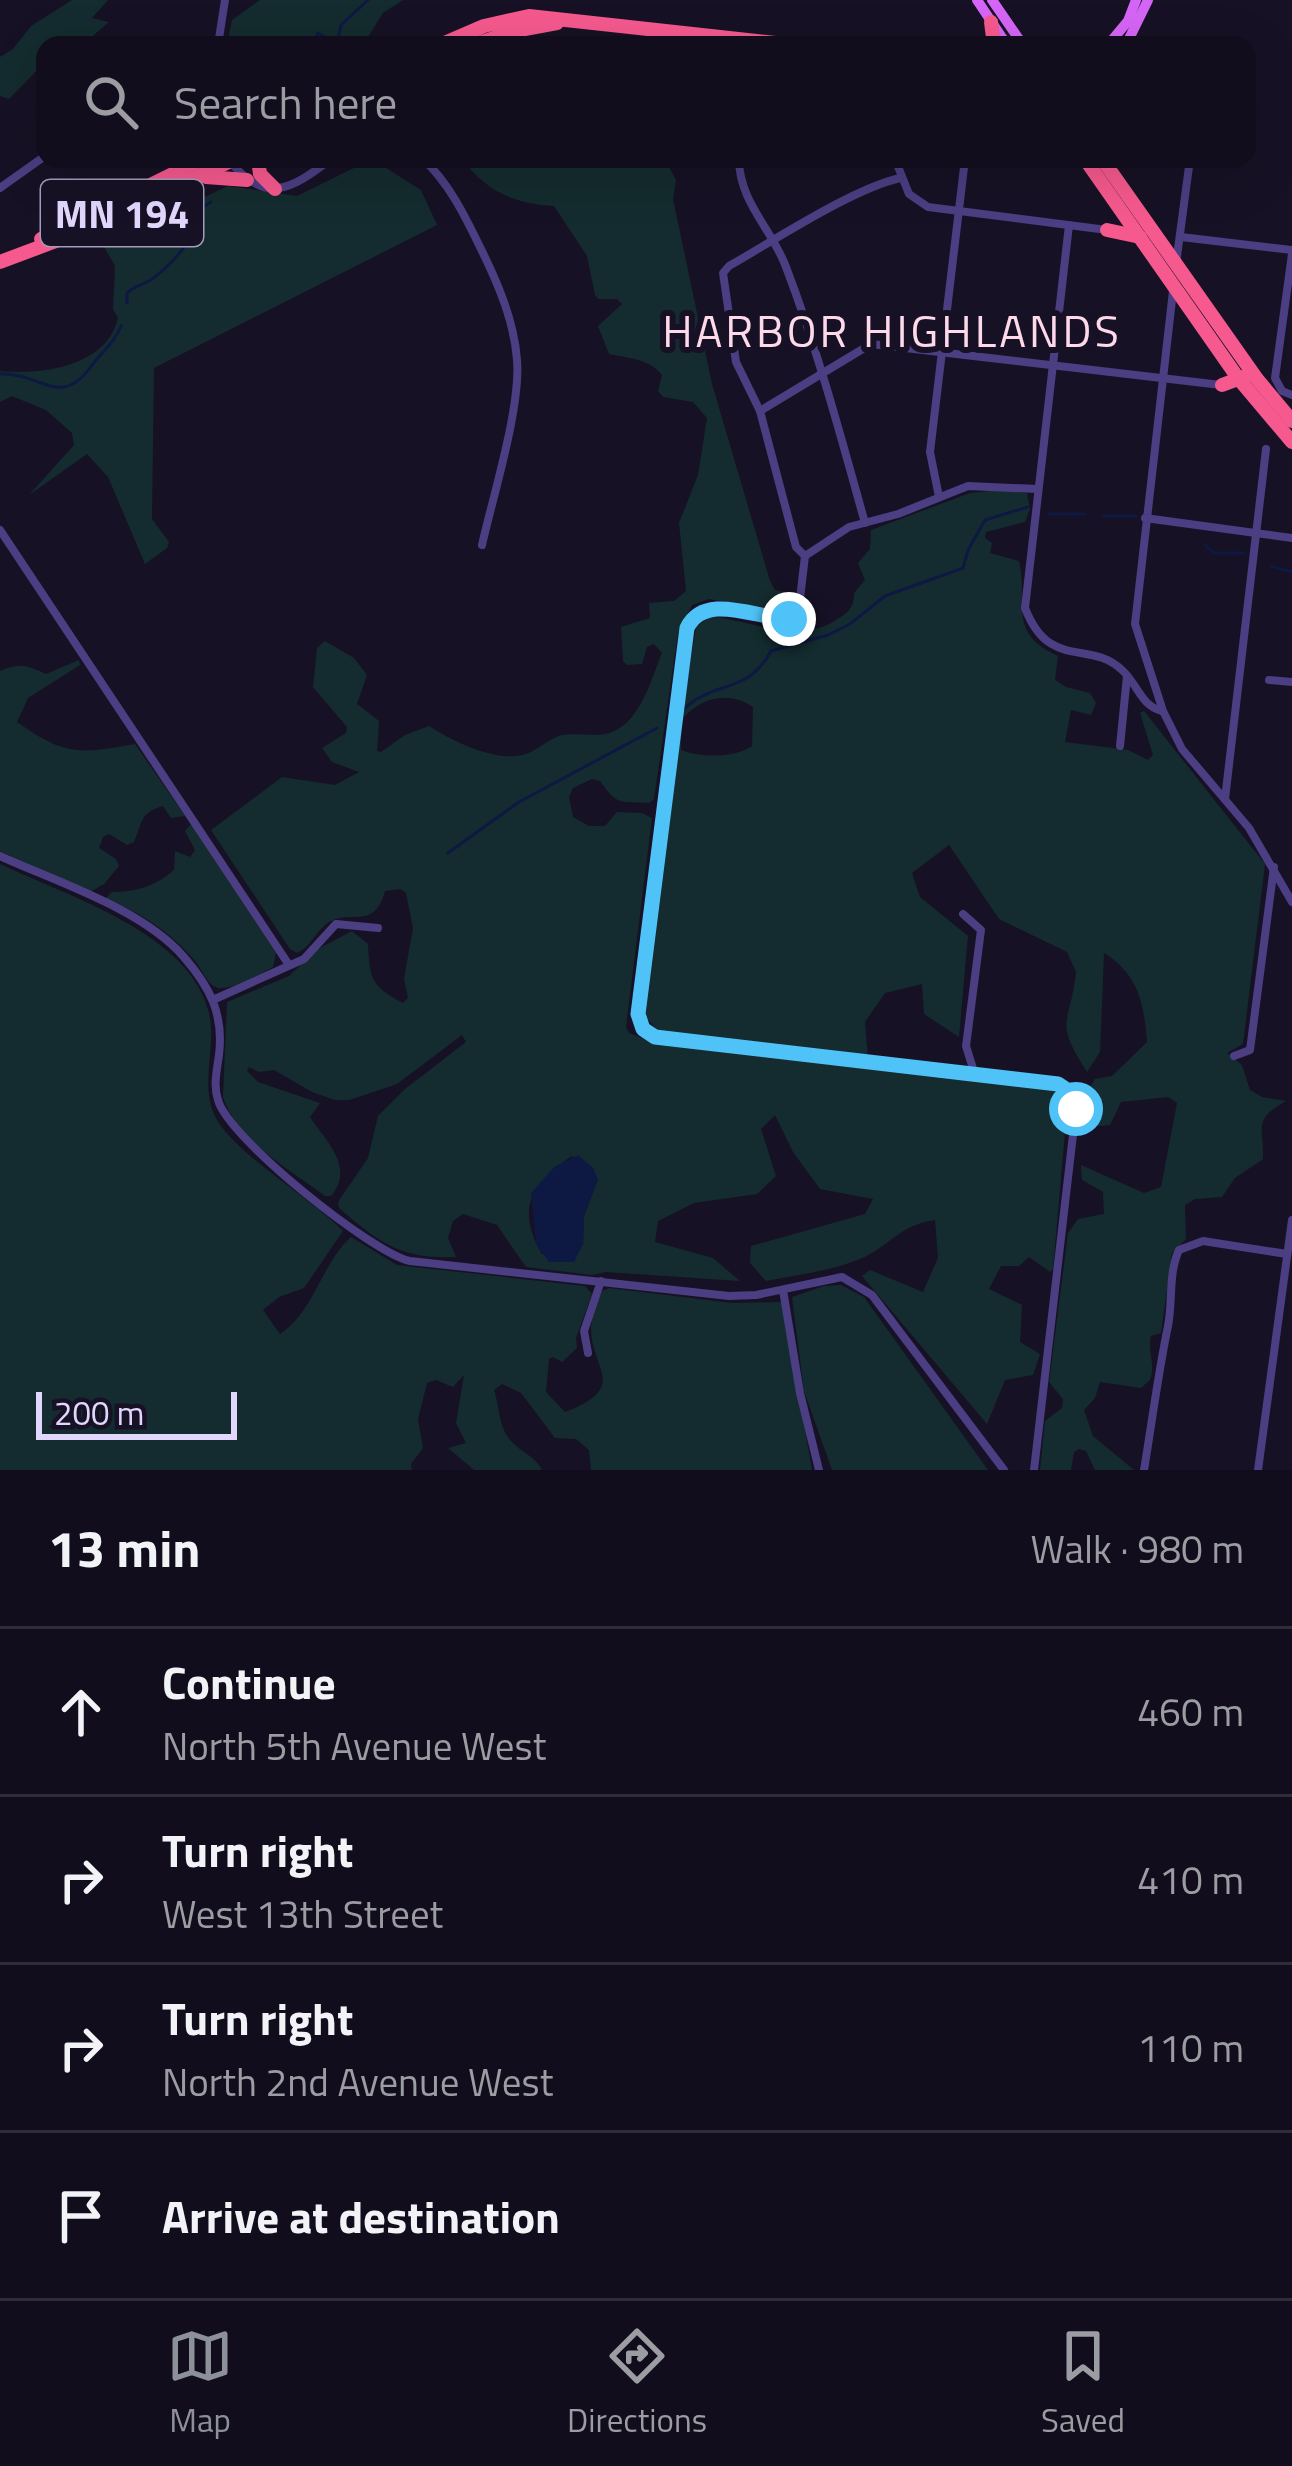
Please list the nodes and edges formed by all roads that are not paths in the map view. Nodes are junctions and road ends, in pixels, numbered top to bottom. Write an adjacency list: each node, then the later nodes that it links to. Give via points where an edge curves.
1 (225, 0): 8 (street)
2 (977, 0): 7 (main road)
3 (992, 0): 14 (main road)
4 (1136, 0): 15 (main road)
5 (1148, 0): 16 (main road)
6 (568, 20): 9 (highway, via 517,18); 10 (highway); 11 (highway)
7 (991, 22): 12 (highway); 13 (main road)
8 (220, 36)
9 (466, 36)
10 (499, 36)
11 (697, 36)
12 (993, 36)
13 (1000, 36)
14 (1017, 36)
15 (1116, 36)
16 (1130, 36)
17 (36, 162): 33 (street)
18 (185, 168): 42 (highway, MN 194)
19 (215, 168): 30 (highway, MN 194)
20 (237, 168): 32 (street)
21 (260, 168): 34 (highway)
22 (319, 168): 34 (street)
23 (432, 168): 65 (street, via 490,265 517,358)
24 (741, 168): 40 (street, via 746,197)
25 (898, 168): 31 (street)
26 (964, 168): 35 (street)
27 (1091, 168): 38 (highway)
28 (1108, 168): 43 (highway)
29 (1189, 168): 39 (street)
30 (195, 178): 32 (highway); 42 (highway, MN 194)
31 (900, 178): 35 (street, via 926,206); 40 (street)
32 (247, 180): 34 (street)
33 (0, 188)
34 (274, 189)
35 (958, 211): 36 (street); 45 (street)
36 (1069, 225): 37 (street); 46 (street)
37 (1106, 230): 38 (highway)
38 (1140, 237): 44 (highway)
39 (1181, 237): 41 (street); 43 (street)
40 (774, 241): 47 (street); 54 (street, via 723,273 736,362)
41 (1292, 252): 52 (street, via 1275,372 1277,385)
42 (3, 261)
43 (1176, 263): 44 (street); 49 (highway)
44 (1174, 285): 48 (highway); 50 (street)
45 (942, 352): 46 (street); 47 (street, via 871,344); 59 (street, via 930,452)
46 (1053, 364): 50 (street); 58 (street)
47 (824, 373): 54 (street); 61 (street)
48 (1238, 378): 49 (highway); 51 (highway); 53 (highway)
49 (1257, 379): 55 (highway)
50 (1162, 380): 51 (street); 60 (street)
51 (1222, 385): 53 (highway)
52 (1292, 395)
53 (1252, 398): 56 (highway)
54 (760, 411): 66 (street)
55 (1292, 421)
56 (1292, 442)
57 (1266, 449): 63 (street)
58 (1038, 489): 59 (street, via 979,483); 67 (street, via 1025,608 1032,626 1053,646)
59 (939, 497): 61 (street)
60 (1145, 518): 63 (street); 70 (street, via 1135,624)
61 (865, 523): 66 (street, via 834,533)
62 (0, 530): 78 (street)
63 (1256, 533): 64 (street); 72 (street)
64 (1292, 538)
65 (482, 544)
66 (805, 556): 81 (street, via 800,607 789,619 715,609 690,621 641,1025 655,1037)
67 (1127, 675): 70 (street, via 1148,705); 71 (street)
68 (1269, 680): 69 (street)
69 (1292, 682)
70 (1163, 711): 72 (street, via 1189,759)
71 (1120, 746)
72 (1225, 800): 74 (street)
73 (0, 856): 79 (street, via 130,915 181,953)
74 (1274, 866): 75 (street); 80 (street, via 1250,1050)
75 (1292, 902)
76 (963, 914): 81 (street, via 981,930 966,1046)
77 (378, 928): 78 (street, via 336,924)
78 (289, 965): 79 (street)
79 (215, 998): 84 (street, via 215,1084 224,1116 376,1247 410,1261)
80 (1234, 1055)
81 (975, 1075): 89 (street, via 1058,1084 1073,1094 1076,1109)
82 (1292, 1220): 83 (street)
83 (1287, 1254): 90 (street, via 1202,1241 1179,1250); 91 (street)
84 (601, 1281): 85 (street, via 729,1296); 86 (street, via 584,1331)
85 (783, 1290): 87 (street); 88 (street, via 835,1277 863,1288)
86 (588, 1353)
87 (819, 1470)
88 (1004, 1470)
89 (1034, 1470)
90 (1144, 1470)
91 (1258, 1470)

